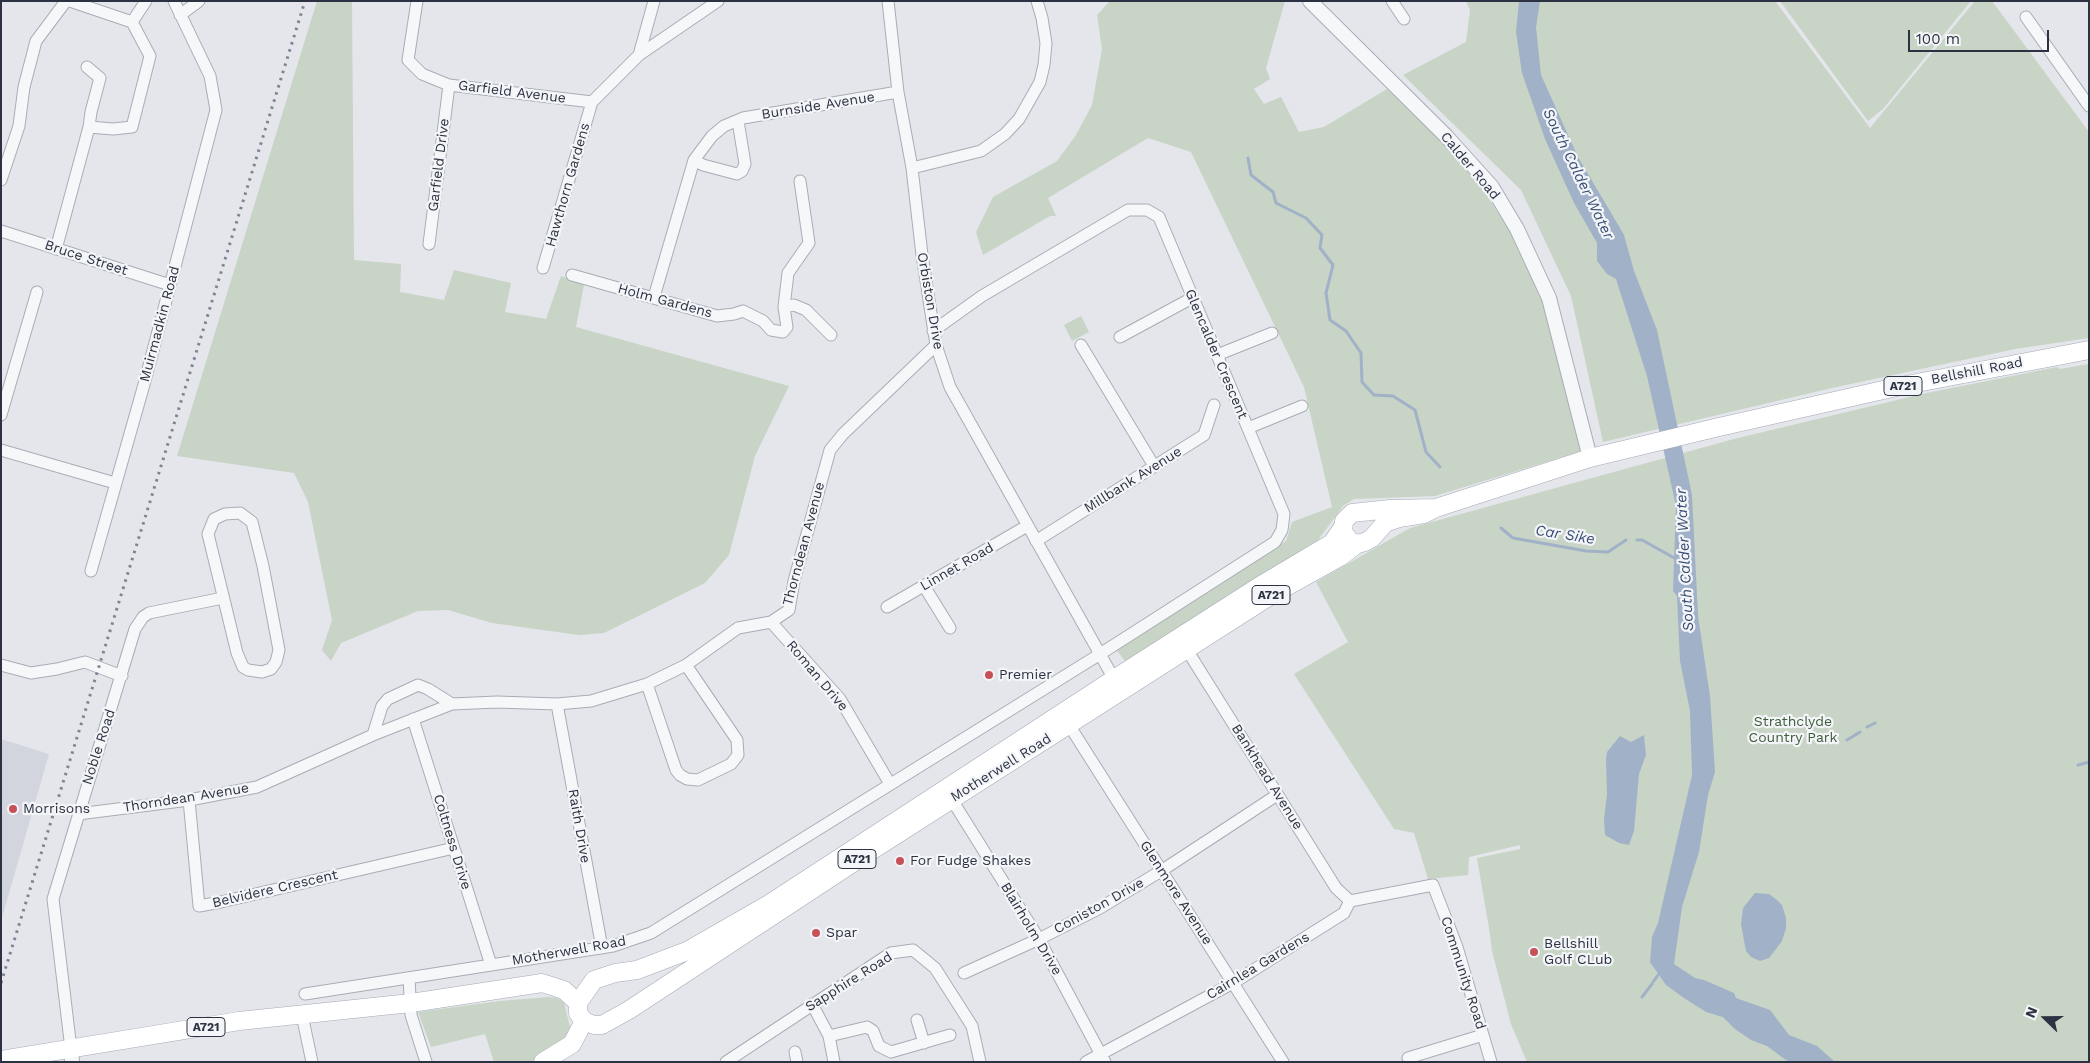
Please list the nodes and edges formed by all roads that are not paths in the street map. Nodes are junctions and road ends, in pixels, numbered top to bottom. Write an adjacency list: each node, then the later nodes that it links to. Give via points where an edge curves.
1 (68, 1): 15 (street); 26 (street, via 36,41 18,126)
2 (146, 1): 15 (street)
3 (174, 1): 12 (street, Muirmadkin Road)
4 (200, 1): 12 (street)
5 (417, 1): 18 (street, Garfield Avenue, via 408,60 422,74)
6 (654, 1): 16 (street)
7 (718, 1): 16 (street)
8 (888, 1): 19 (street, Orbiston Drive)
9 (1037, 1): 25 (street, via 1046,43 1044,65 1040,82 1019,119 981,151)
10 (1310, 1): 51 (street, Calder Road, via 1446,136 1492,188 1517,229 1549,298)
11 (1392, 1): 14 (street)
12 (180, 15): 33 (street, Muirmadkin Road, via 210,76 216,110)
13 (2026, 17): 21 (street)
14 (1404, 19)
15 (132, 22): 23 (street, via 150,56 132,127)
16 (639, 55): 20 (street)
17 (87, 67): 23 (street, via 100,78)
18 (448, 85): 20 (street, Garfield Avenue); 29 (street, Garfield Drive)
19 (898, 92): 22 (street, Burnside Avenue); 25 (street, Orbiston Drive)
20 (592, 102): 31 (street, Hawthorn Gardens)
21 (2089, 106)
22 (738, 121): 24 (street, Burnside Avenue, via 724,126 707,140); 24 (street, via 745,164 742,171 737,174)
23 (89, 128): 30 (street)
24 (694, 160): 35 (street, Burnside Avenue)
25 (912, 168): 38 (street, Orbiston Drive)
26 (1, 180)
27 (800, 181): 37 (street, Holm Gardens, via 809,243 788,273)
28 (1, 231): 30 (street, Bruce Street)
29 (429, 244)
30 (56, 249): 33 (street, Bruce Street)
31 (543, 268)
32 (572, 275): 35 (street, Holm Gardens)
33 (170, 285): 53 (street, Muirmadkin Road)
34 (37, 292): 48 (street)
35 (654, 298): 37 (street, Holm Gardens, via 718,316 743,311 777,332 783,332 787,327)
36 (1192, 298): 38 (street, Glencalder Crescent, via 1159,217 1147,210 1128,210 982,296); 41 (street); 45 (street, Glencalder Crescent)
37 (784, 307): 40 (street, via 794,305 806,310)
38 (932, 331): 42 (street, Orbiston Drive)
39 (1272, 333): 45 (street)
40 (831, 335)
41 (1120, 337)
42 (936, 345): 56 (street, Orbiston Drive, via 950,387); 65 (street, Thorndean Avenue, via 830,450 789,610)
43 (1081, 346): 52 (street)
44 (2089, 350): 51 (main road, Bellshill Road / A721, via 1901,386)
45 (1216, 355): 49 (street, Glencalder Crescent)
46 (1214, 405): 52 (street, Millbank Avenue, via 1204,435)
47 (1302, 406): 49 (street)
48 (1, 415)
49 (1248, 428): 68 (street, Glencalder Crescent, via 1284,514 1282,530 1275,542)
50 (1, 450): 53 (street)
51 (1590, 458): 54 (main road, A721)
52 (1154, 466): 59 (street, Millbank Avenue)
53 (115, 483): 61 (street, Muirmadkin Road)
54 (1436, 508): 55 (main road, A721); 58 (main road, A721, via 1385,523)
55 (1364, 512): 57 (main road, A721, via 1347,516); 58 (main road, via 1375,525)
56 (1027, 526): 59 (street, Orbiston Drive); 62 (street, Linnet Road)
57 (1343, 527): 60 (main road, via 1346,537); 72 (main road, Motherwell Road / A721, via 1332,543)
58 (1375, 532): 60 (main road, A721, via 1372,538)
59 (1036, 541): 68 (street, Orbiston Drive)
60 (1357, 544): 67 (main road, Motherwell Road / A721)
61 (91, 571)
62 (924, 586): 64 (street, Linnet Road); 66 (street)
63 (223, 598): 63 (street, via 208,534 214,519 240,513 252,522 279,650 271,669 254,672 243,666); 71 (street, Noble Road, via 143,617 135,630)
64 (887, 607)
65 (771, 622): 70 (street, Thorndean Avenue, via 738,628); 79 (street, Roman Drive, via 840,699)
66 (950, 628)
67 (1187, 650): 77 (main road, Motherwell Road / A721); 80 (street, Bankhead Avenue)
68 (1099, 654): 72 (street, Orbiston Drive); 79 (street, Motherwell Road)
69 (1, 665): 71 (street, via 31,673 84,662)
70 (686, 665): 73 (street, Thorndean Avenue); 73 (street, via 737,740 738,755 731,764 698,780 680,775)
71 (122, 676): 83 (street, Noble Road)
72 (1114, 679): 90 (main road, Motherwell Road / A721, via 769,904 688,952)
73 (647, 684): 75 (street, Thorndean Avenue, via 591,701)
74 (452, 704): 75 (street, Thorndean Avenue); 76 (street, Thorndean Avenue); 78 (street, via 418,685 388,699 382,706)
75 (557, 704): 88 (street, Raith Drive)
76 (413, 719): 78 (street, Thorndean Avenue); 84 (street, Coltness Drive)
77 (1069, 725): 82 (main road, Motherwell Road / A721); 85 (street, Glenmore Avenue)
78 (373, 735): 81 (street, Thorndean Avenue, via 257,787)
79 (890, 784): 88 (street, Motherwell Road, via 651,933)
80 (1278, 795): 85 (street, Coniston Drive); 86 (street, Bankhead Avenue, via 1336,888)
81 (189, 800): 83 (street, Thorndean Avenue); 84 (street, Belvidere Crescent, via 199,906)
82 (952, 800): 87 (street, Blairholm Drive); 95 (main road, Motherwell Road / A721)
83 (78, 814): 106 (street, Noble Road, via 53,899)
84 (454, 848): 89 (street, Coltness Drive)
85 (1161, 872): 87 (street, Coniston Drive); 93 (street, Glenmore Avenue)
86 (1350, 901): 93 (street, Cairnlea Gardens, via 1344,913); 103 (street, Community Road, via 1433,885 1457,947)
87 (1039, 939): 91 (street, Coniston Drive); 107 (street, Blairholm Drive)
88 (602, 948): 89 (street, Motherwell Road)
89 (490, 965): 92 (street, Motherwell Road)
90 (637, 970): 95 (main road, via 648,982); 97 (main road, Motherwell Road / A721, via 594,980)
91 (964, 973)
92 (409, 978): 94 (street, Motherwell Road); 96 (street)
93 (1233, 983): 107 (street, Cairnlea Gardens); 117 (street, Glenmore Avenue)
94 (305, 994)
95 (648, 998): 101 (main road, Motherwell Road / A721, via 602,1025)
96 (411, 1003): 97 (main road, Motherwell Road / A721, via 542,984 564,990); 99 (main road, Motherwell Road / A721); 111 (street, via 411,1015)
97 (578, 1003): 101 (main road, via 578,1013)
98 (812, 1004): 104 (street); 113 (street, Sapphire Road); 115 (street, Sapphire Road, via 891,953 913,950 935,968 972,1026)
99 (302, 1015): 106 (main road, Motherwell Road / A721, via 239,1022); 110 (street)
100 (917, 1020): 105 (street)
101 (584, 1021): 112 (main road, via 572,1044)
102 (950, 1035): 105 (street)
103 (1483, 1035): 108 (street); 118 (street, Community Road)
104 (829, 1036): 105 (street, via 868,1027 874,1031 879,1046 891,1052); 114 (street)
105 (924, 1043)
106 (72, 1055): 109 (main road, Motherwell Road / A721)
107 (1103, 1058): 116 (street, Cairnlea Gardens)
108 (1408, 1058)
109 (1, 1060)
110 (312, 1062)
111 (426, 1062)
112 (543, 1062)
113 (726, 1062)
114 (834, 1062)
115 (980, 1062)
116 (1086, 1062)
117 (1283, 1062)
118 (1491, 1062)

